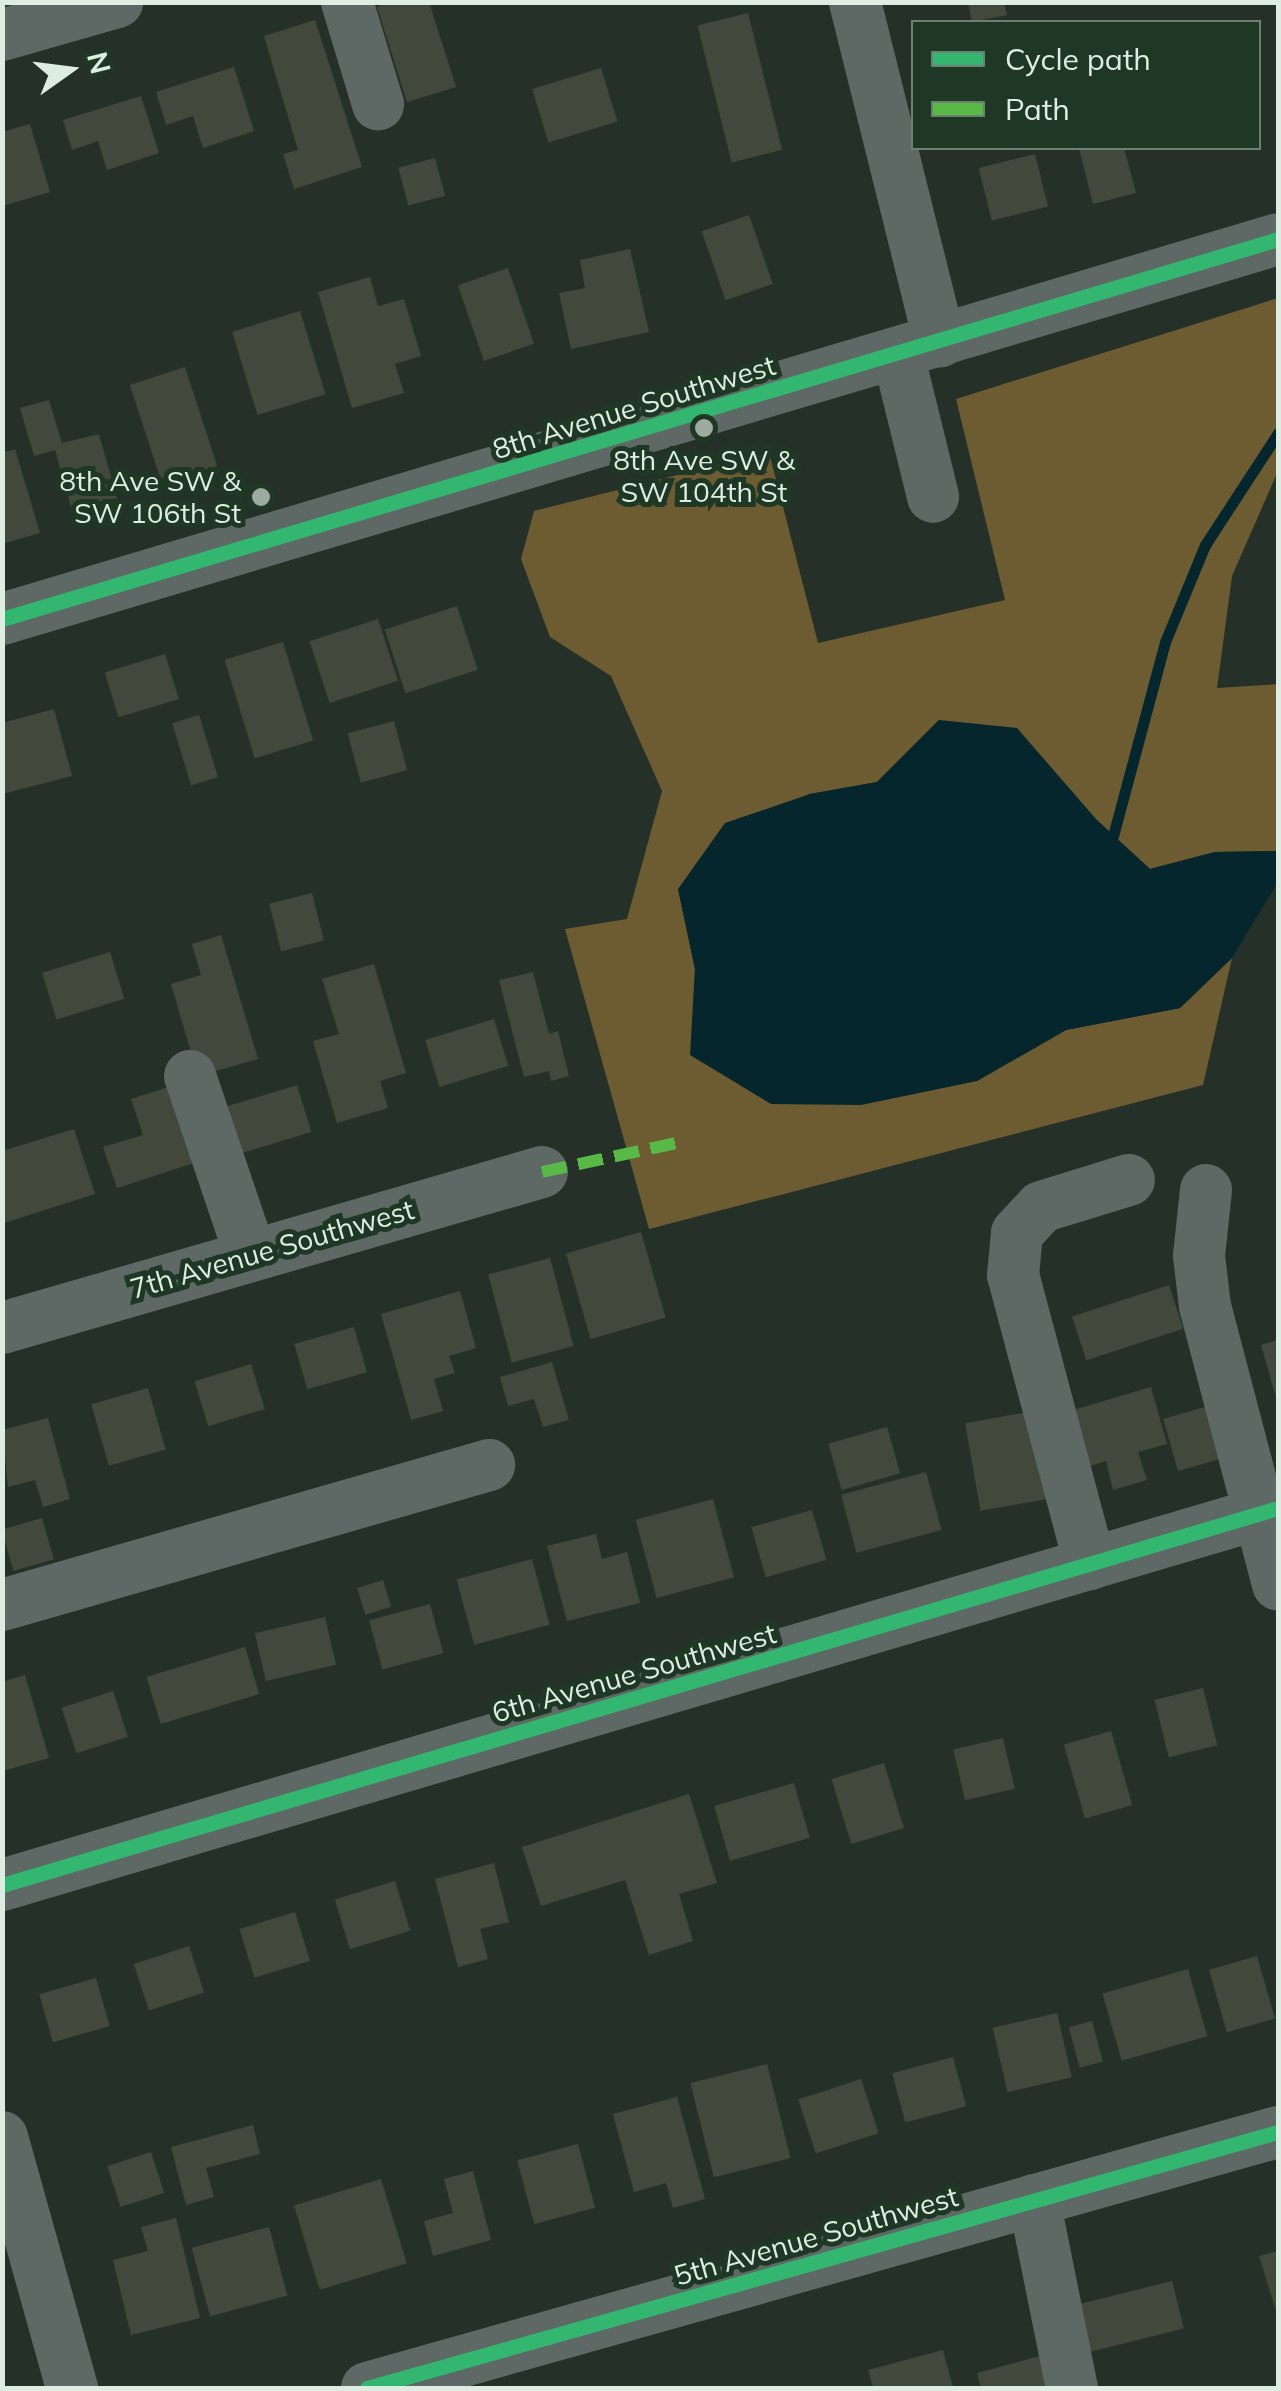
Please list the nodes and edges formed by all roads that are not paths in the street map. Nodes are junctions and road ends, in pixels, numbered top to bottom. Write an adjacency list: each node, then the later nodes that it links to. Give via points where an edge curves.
1 (117, 2): 4 (street)
2 (347, 2): 5 (street)
3 (855, 2): 7 (street)
4 (2, 35)
5 (378, 104)
6 (1278, 239): 7 (street, 8th Avenue Southwest)
7 (919, 348): 8 (street); 9 (street, 8th Avenue Southwest)
8 (934, 497)
9 (2, 619)
10 (190, 1076): 14 (street)
11 (542, 1172): 14 (street, 7th Avenue Southwest)
12 (1130, 1180): 18 (street, via 1041,1207 1017,1233 1013,1275)
13 (1206, 1190): 17 (street, via 1199,1256 1205,1306)
14 (250, 1253): 15 (street, 7th Avenue Southwest)
15 (2, 1328)
16 (489, 1465): 20 (street)
17 (1269, 1511): 18 (street, 6th Avenue Southwest); 19 (street)
18 (1090, 1564): 21 (street, 6th Avenue Southwest)
19 (1278, 1585)
20 (2, 1605)
21 (2, 1885)
22 (1278, 2132): 24 (street, 5th Avenue Southwest)
23 (2, 2137): 25 (street)
24 (1034, 2200): 26 (street, 5th Avenue Southwest); 27 (street)
25 (72, 2388)
26 (367, 2388)
27 (1072, 2388)

